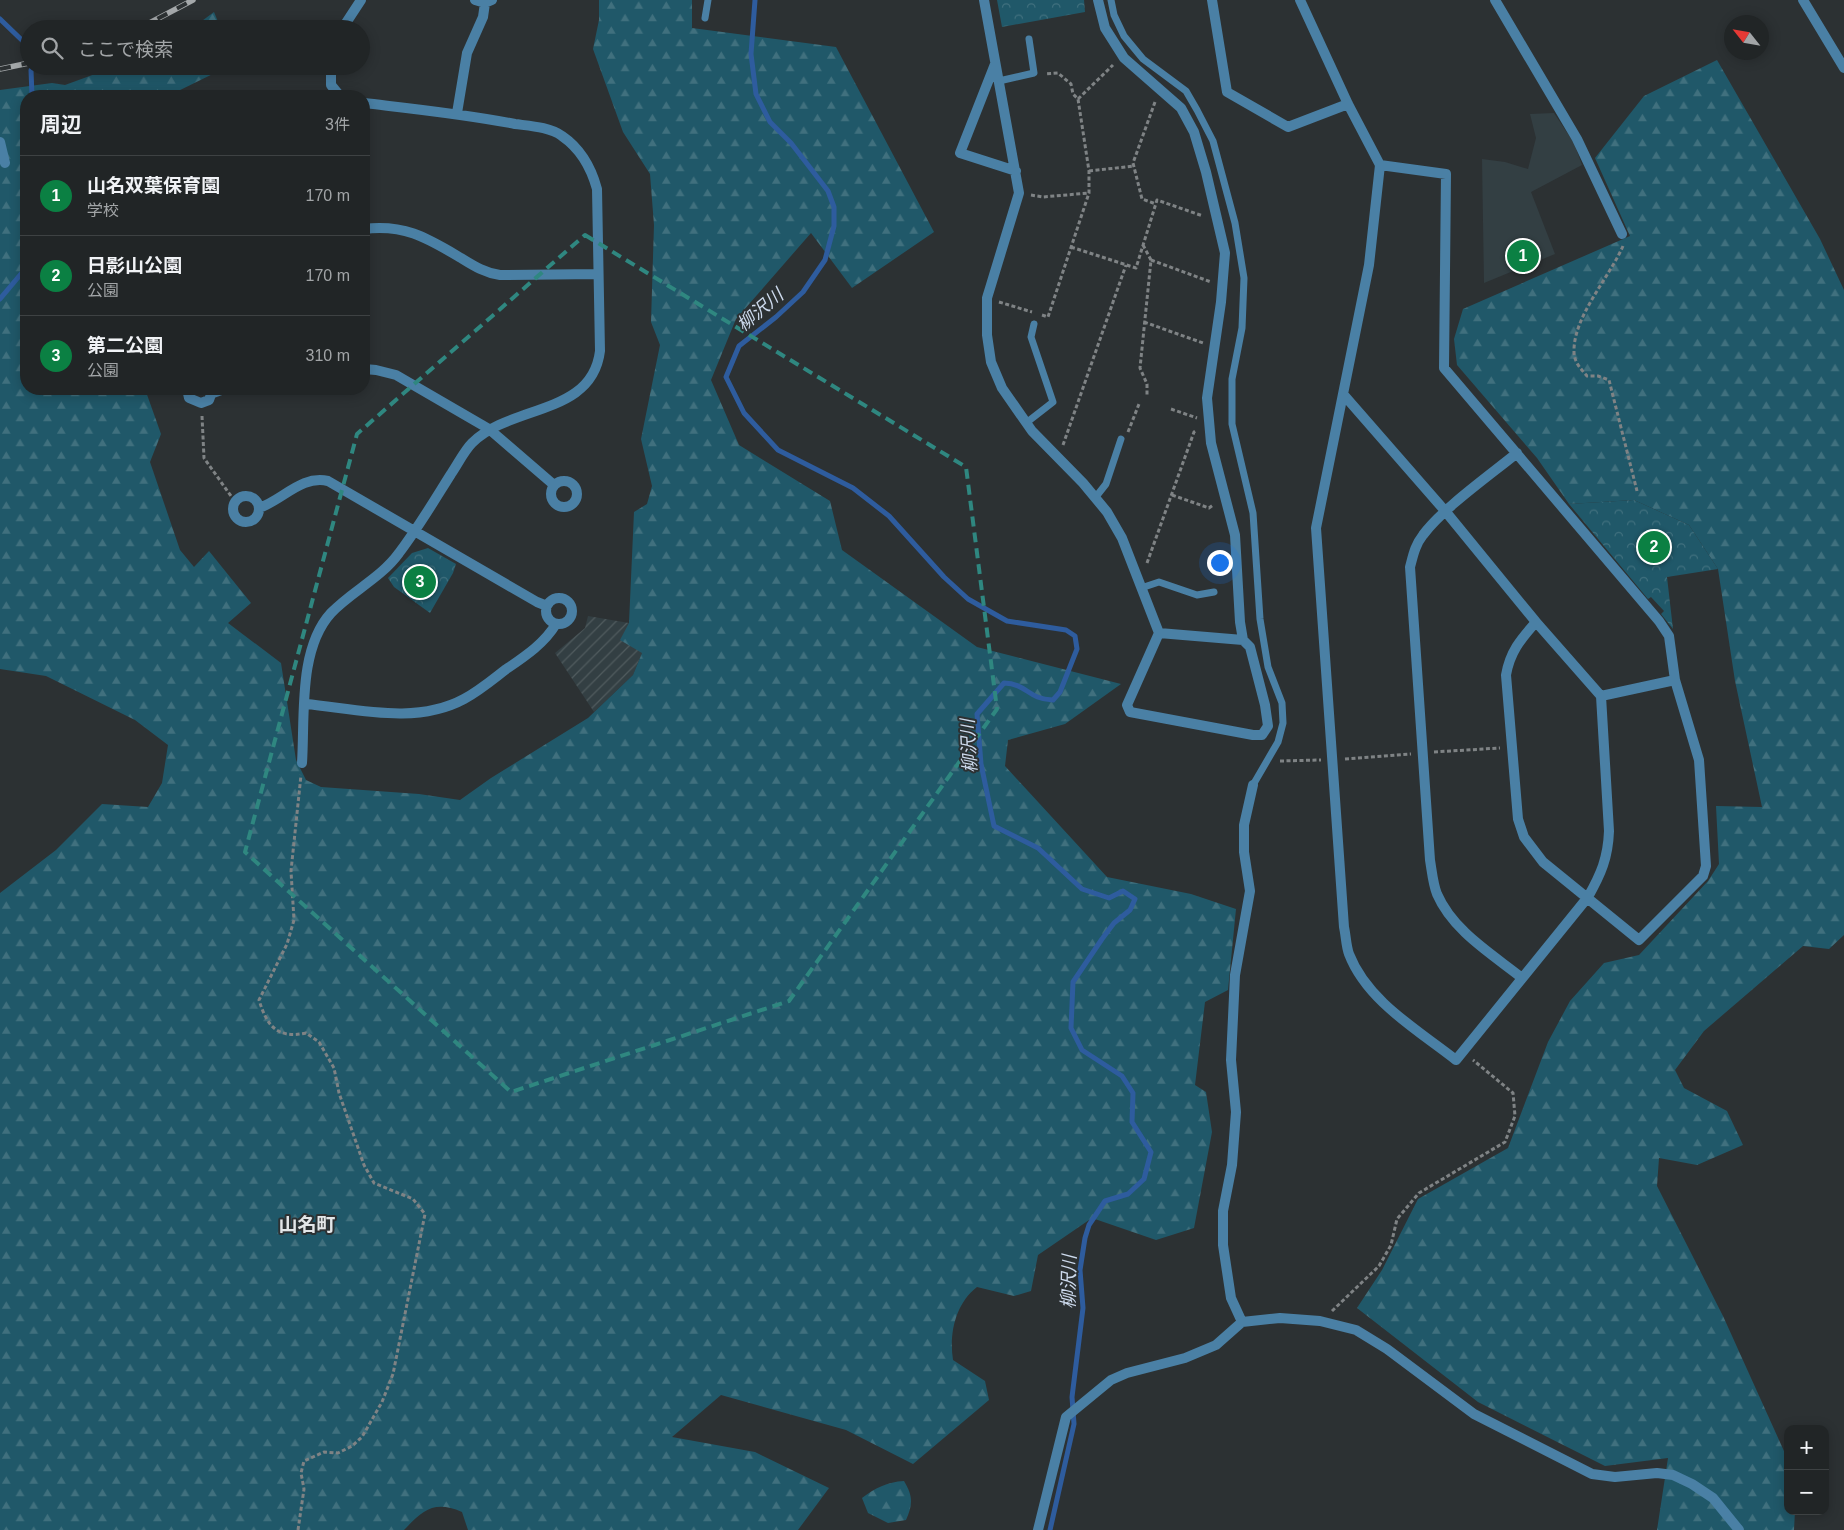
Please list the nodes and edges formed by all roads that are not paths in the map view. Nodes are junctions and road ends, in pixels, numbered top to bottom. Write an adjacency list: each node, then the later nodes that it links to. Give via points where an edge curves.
1 (361, 0): 12 (street)
2 (708, 0): 11 (lane)
3 (984, 0): 14 (street)
4 (1098, 0): 49 (street, via 1105,28 1124,58 1182,108 1194,132 1206,172 1225,253 1207,398 1211,443 1235,535)
5 (1111, 0): 54 (lane, via 1124,36 1143,59 1186,91 1197,110 1214,141 1235,223 1244,278 1242,328 1232,379 1232,424 1253,513 1260,619 1268,667 1282,703 1283,723 1278,742)
6 (1212, 0): 19 (street, via 1227,92 1288,127)
7 (1300, 0): 19 (street)
8 (1495, 0): 27 (street, via 1577,139)
9 (1803, 0): 15 (street)
10 (484, 1): 21 (street, via 483,17 467,53)
11 (705, 18)
12 (348, 20)
13 (1029, 39): 17 (lane, via 1034,73)
14 (996, 63): 17 (street); 25 (street, via 960,153)
15 (1844, 68)
16 (331, 75): 18 (street, via 331,85)
17 (999, 81): 25 (street)
18 (335, 90)
19 (1348, 104): 24 (street)
20 (370, 105): 21 (street)
21 (456, 113): 28 (street, via 539,128 561,135 577,148 592,169 597,189)
22 (0, 142): 23 (street)
23 (5, 163)
24 (1380, 165): 31 (street, via 1368,264); 37 (street, via 1446,174 1444,368)
25 (1016, 171): 34 (street, via 1019,193 987,298 987,335 991,362 1002,388)
26 (370, 229): 28 (street, via 388,228 423,236 487,273)
27 (1622, 234)
28 (598, 274): 35 (street, via 600,351 593,376 572,397)
29 (1034, 324): 34 (lane, via 1030,337 1054,402)
30 (370, 370): 35 (street, via 396,375)
31 (1344, 394): 41 (street); 56 (street, via 1322,487 1316,528 1331,760 1344,927 1349,953 1359,974 1377,996 1456,1060)
32 (188, 395): 33 (street, via 196,403 209,400)
33 (211, 395)
34 (1026, 423): 39 (street)
35 (488, 429): 38 (street); 42 (street, via 471,444)
36 (1121, 439): 39 (lane, via 1106,484)
37 (1517, 453): 41 (street); 50 (street, via 1659,621 1669,636)
38 (554, 485)
39 (1095, 498): 43 (street, via 1122,538)
40 (259, 508): 42 (street, via 318,478)
41 (1446, 512): 46 (street); 56 (street, via 1423,535 1413,552 1410,567 1430,860 1436,893 1444,909 1456,924)
42 (415, 532): 45 (street); 52 (street, via 390,564 332,612 322,625 310,656)
43 (1141, 588): 44 (lane, via 1159,582 1197,595); 48 (street)
44 (1214, 592)
45 (547, 606): 47 (street, via 548,619); 47 (street, via 558,598 571,606 572,614 568,621)
46 (1536, 622): 51 (street); 55 (street, via 1515,645 1506,676 1518,819 1524,837 1543,862)
47 (556, 624): 52 (street, via 548,637 524,658 464,699 436,710 410,714)
48 (1159, 633): 49 (street); 49 (street, via 1127,705 1130,712 1262,735 1268,726 1265,705 1250,647)
49 (1243, 640)
50 (1675, 680): 51 (street); 55 (street, via 1699,760 1706,866 1703,876 1639,940)
51 (1601, 696): 55 (street, via 1609,852)
52 (306, 704): 53 (street)
53 (302, 763)
54 (1253, 785): 57 (street, via 1244,825 1250,891 1236,975 1231,1060 1236,1112 1232,1166 1222,1211 1223,1245 1231,1298)
55 (1588, 897): 56 (street)
56 (1522, 978)
57 (1242, 1322): 58 (street, via 1216,1345 1111,1380 1066,1417); 59 (street, via 1280,1318 1356,1330 1474,1414 1592,1474 1615,1477 1657,1473 1692,1484 1713,1498)
58 (1038, 1530)
59 (1739, 1530)

